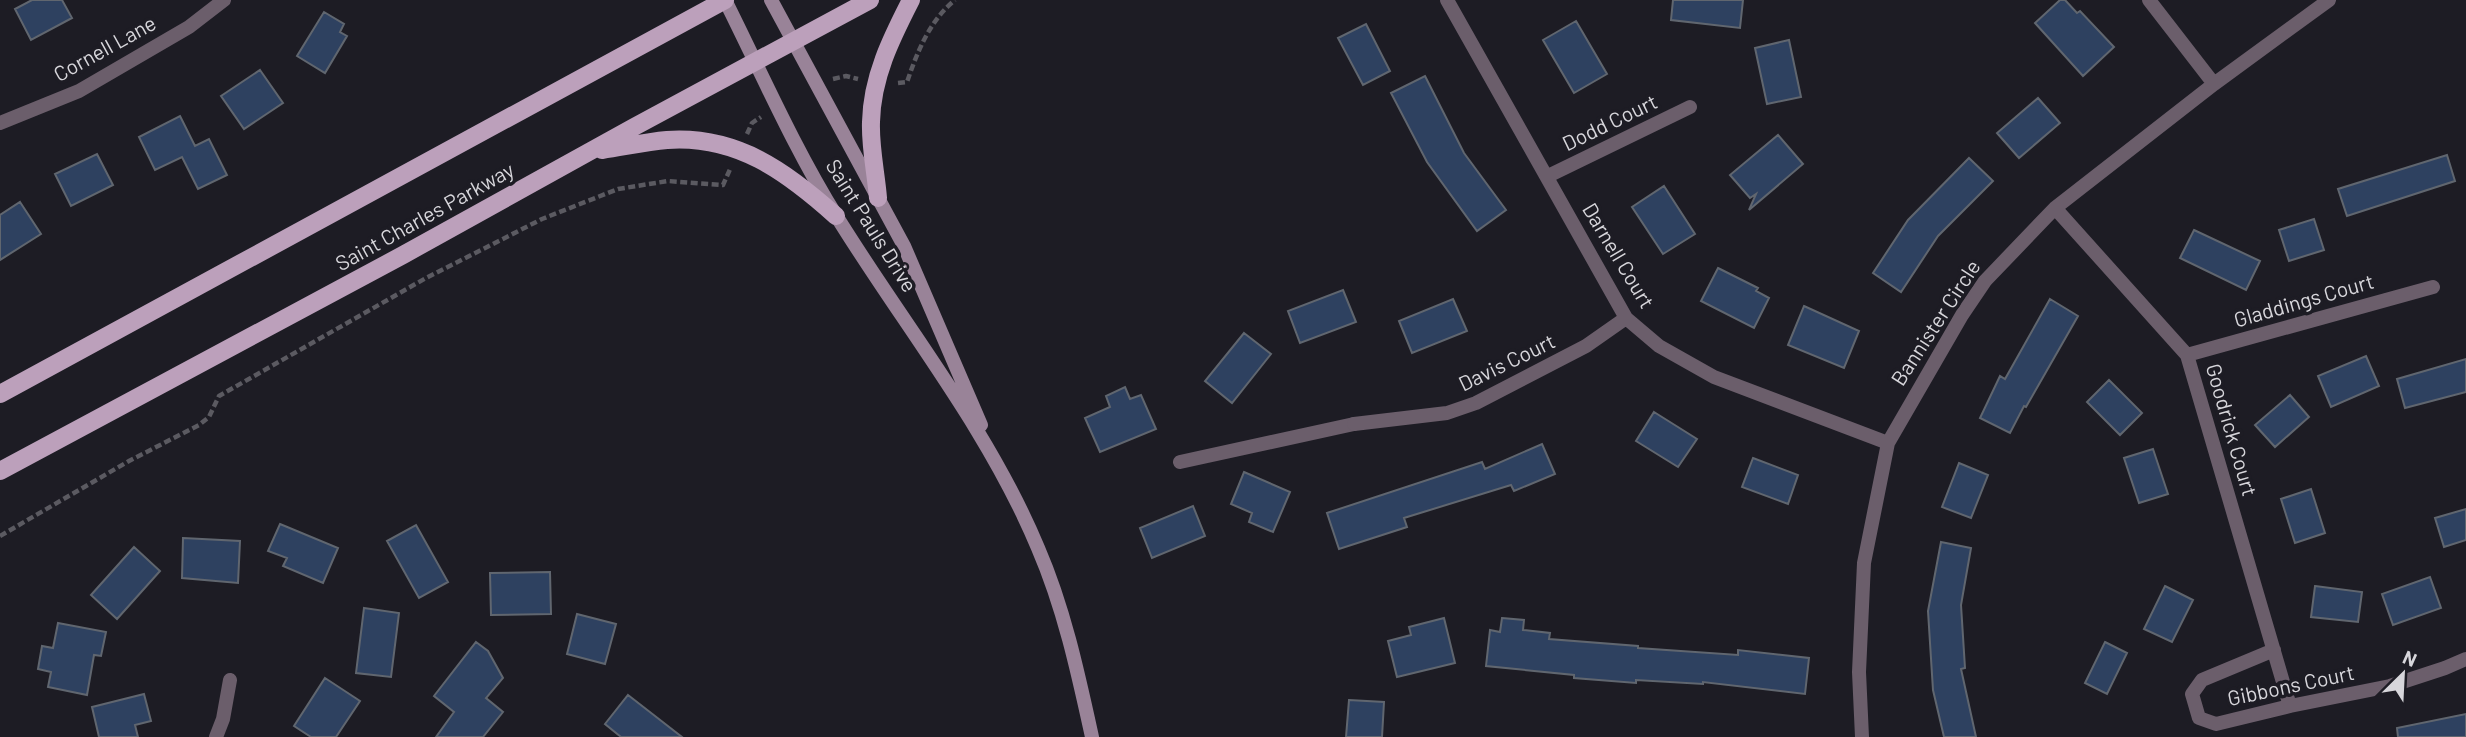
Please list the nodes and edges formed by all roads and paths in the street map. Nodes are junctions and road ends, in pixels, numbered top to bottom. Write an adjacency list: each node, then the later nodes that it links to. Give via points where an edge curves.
1 (224, 0): 17 (street, Cornell Lane, via 190,27 79,91)
2 (724, 0): 11 (street, Saint Pauls Drive); 27 (main road)
3 (771, 0): 10 (street, Saint Pauls Drive)
4 (870, 0): 10 (main road, Saint Charles Parkway)
5 (912, 0): 13 (main road)
6 (955, 0): 13 (path, via 932,26 906,82)
7 (1447, 0): 20 (street, Darnell Court)
8 (2149, 0): 14 (street)
9 (2329, 0): 14 (street, Bannister Circle)
10 (793, 42): 11 (main road, Saint Charles Parkway); 12 (street, Saint Pauls Drive)
11 (755, 62): 15 (street, Saint Pauls Drive); 19 (main road, Saint Charles Parkway)
12 (815, 82): 13 (path, via 846,76); 21 (street, Saint Pauls Drive)
13 (875, 83): 21 (main road, via 870,124)
14 (2214, 84): 22 (street, Bannister Circle)
15 (777, 105): 18 (path, via 752,123); 23 (street, Saint Pauls Drive)
16 (1690, 107): 20 (street, Dodd Court)
17 (0, 123)
18 (739, 151): 19 (main road, via 694,140 666,140); 23 (main road, via 790,177); 32 (path, via 723,185 668,181 618,188 542,219 426,278 219,396 199,425)
19 (592, 152): 31 (main road, Saint Charles Parkway)
20 (1548, 176): 25 (street, Darnell Court)
21 (878, 198): 30 (street, Saint Pauls Drive, via 929,302)
22 (2055, 208): 26 (street, Goodrick Court); 28 (street, Bannister Circle, via 1985,281)
23 (836, 216): 30 (street, Saint Pauls Drive)
24 (2433, 286): 26 (street, Gladdings Court)
25 (1626, 318): 28 (street, Darnell Court, via 1658,346 1714,377); 29 (street, Davis Court, via 1586,346 1476,403 1447,413 1354,424)
26 (2187, 355): 33 (street, Goodrick Court)
27 (0, 394)
28 (1888, 443): 39 (street, Bannister Circle, via 1864,563 1858,671)
29 (1180, 462)
30 (997, 465): 38 (street, Saint Pauls Drive, via 1038,549 1070,639)
31 (0, 471)
32 (0, 536)
33 (2274, 650): 36 (street, Goodrick Court); 36 (street, Gibbons Court, via 2202,680 2192,694 2199,718 2216,724)
34 (2466, 659): 36 (street, Gibbons Court, via 2390,686)
35 (230, 680): 37 (street)
36 (2290, 706)
37 (216, 737)
38 (1092, 737)
39 (1862, 737)

